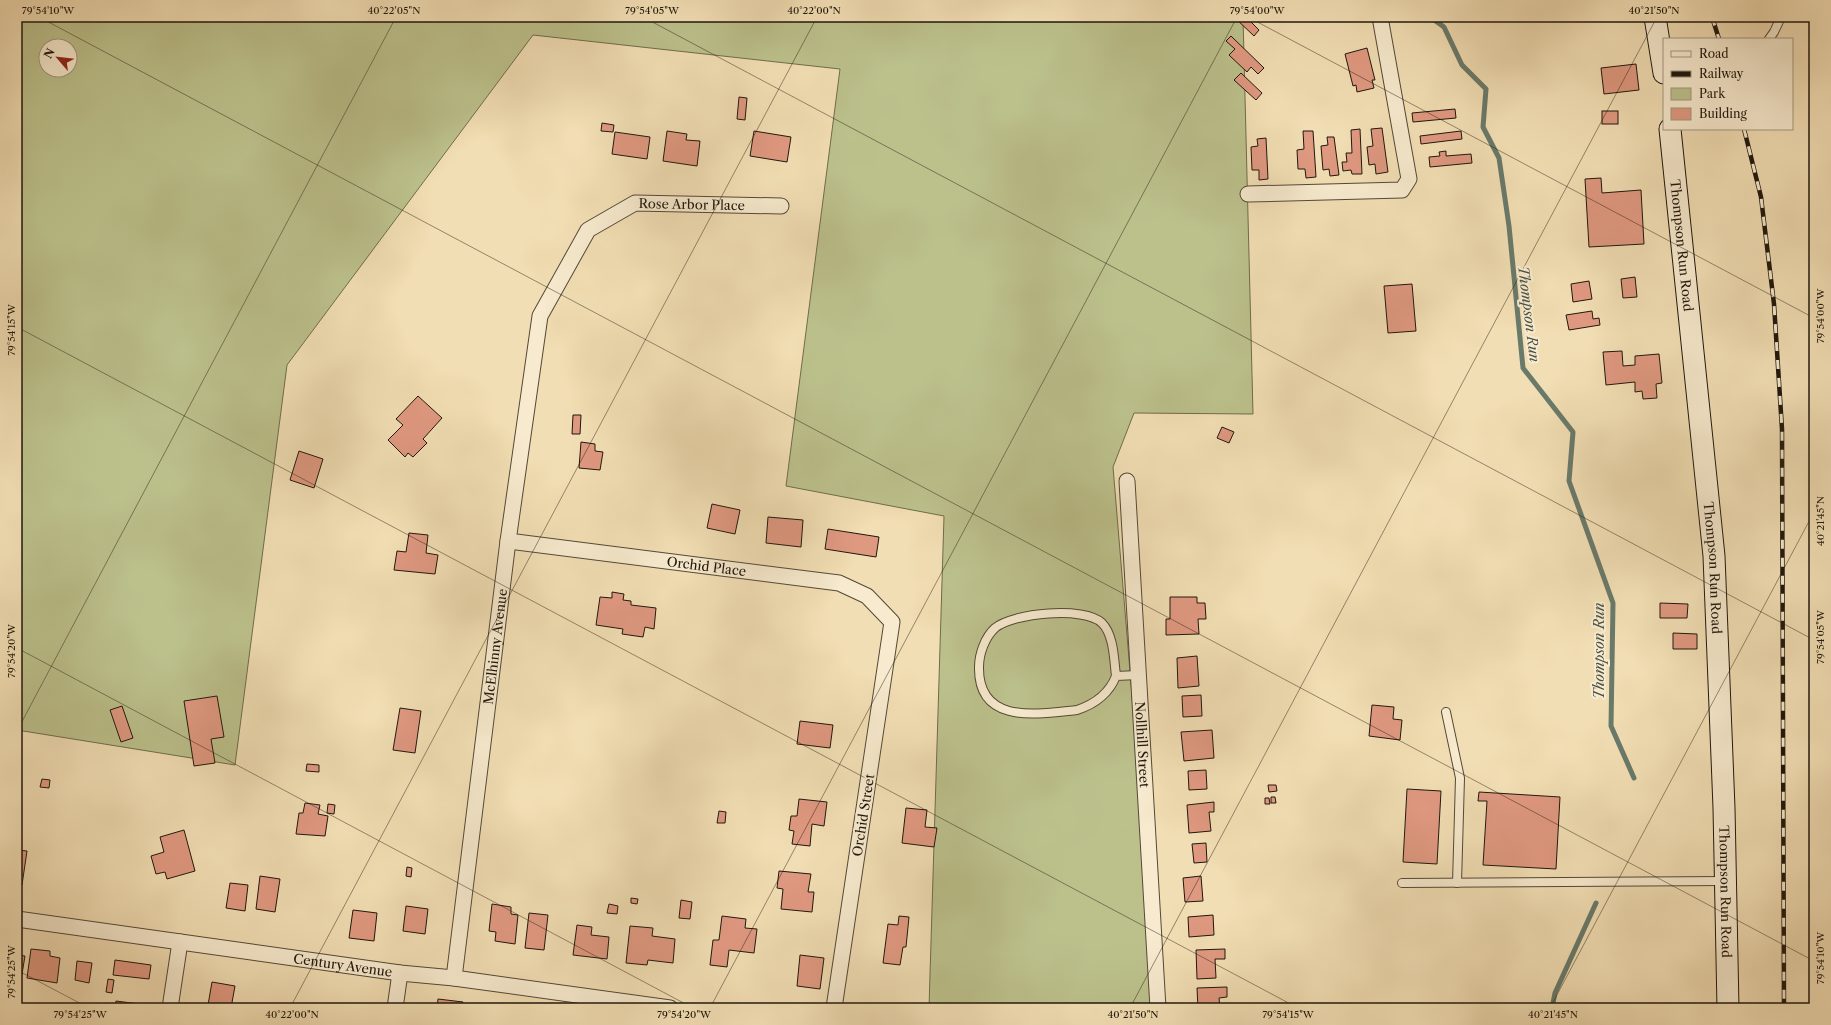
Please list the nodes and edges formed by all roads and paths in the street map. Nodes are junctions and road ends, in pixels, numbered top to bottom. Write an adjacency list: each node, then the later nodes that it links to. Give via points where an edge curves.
1 (1380, 17): 7 (street, via 1409,179 1402,190)
2 (1655, 17): 5 (street)
3 (1781, 17): 4 (lane)
4 (1770, 38)
5 (1663, 67)
6 (1670, 130): 16 (street, Thompson Run Road, via 1714,556)
7 (1248, 194)
8 (781, 206): 9 (street, Rose Arbor Place, via 635,203 588,230)
9 (540, 316): 11 (street, McElhinny Avenue)
10 (1127, 481): 13 (street, Nollhill Street)
11 (508, 541): 12 (street, Orchid Place, via 839,583 867,596); 22 (street, McElhinny Avenue)
12 (892, 622): 27 (street, Orchid Street)
13 (1138, 675): 14 (lane); 28 (street, Nollhill Street)
14 (1116, 676): 14 (lane, via 1106,692 1087,707 1059,712 1010,712 993,705 986,698 980,681 979,663 982,648 991,633 1011,619 1027,615 1078,613 1095,618 1108,631)
15 (1446, 712): 18 (lane, via 1460,778)
16 (1725, 881): 18 (lane); 29 (street, Thompson Run Road)
17 (1402, 883): 18 (lane)
18 (1457, 883)
19 (17, 919): 20 (street, Century Avenue)
20 (180, 942): 21 (street, Century Avenue); 24 (street)
21 (400, 973): 22 (street, Century Avenue); 25 (street)
22 (454, 978): 23 (street, Century Avenue)
23 (620, 1005): 26 (street, Century Avenue)
24 (170, 1008)
25 (395, 1008)
26 (670, 1008)
27 (834, 1008)
28 (1158, 1008)
29 (1728, 1008)

